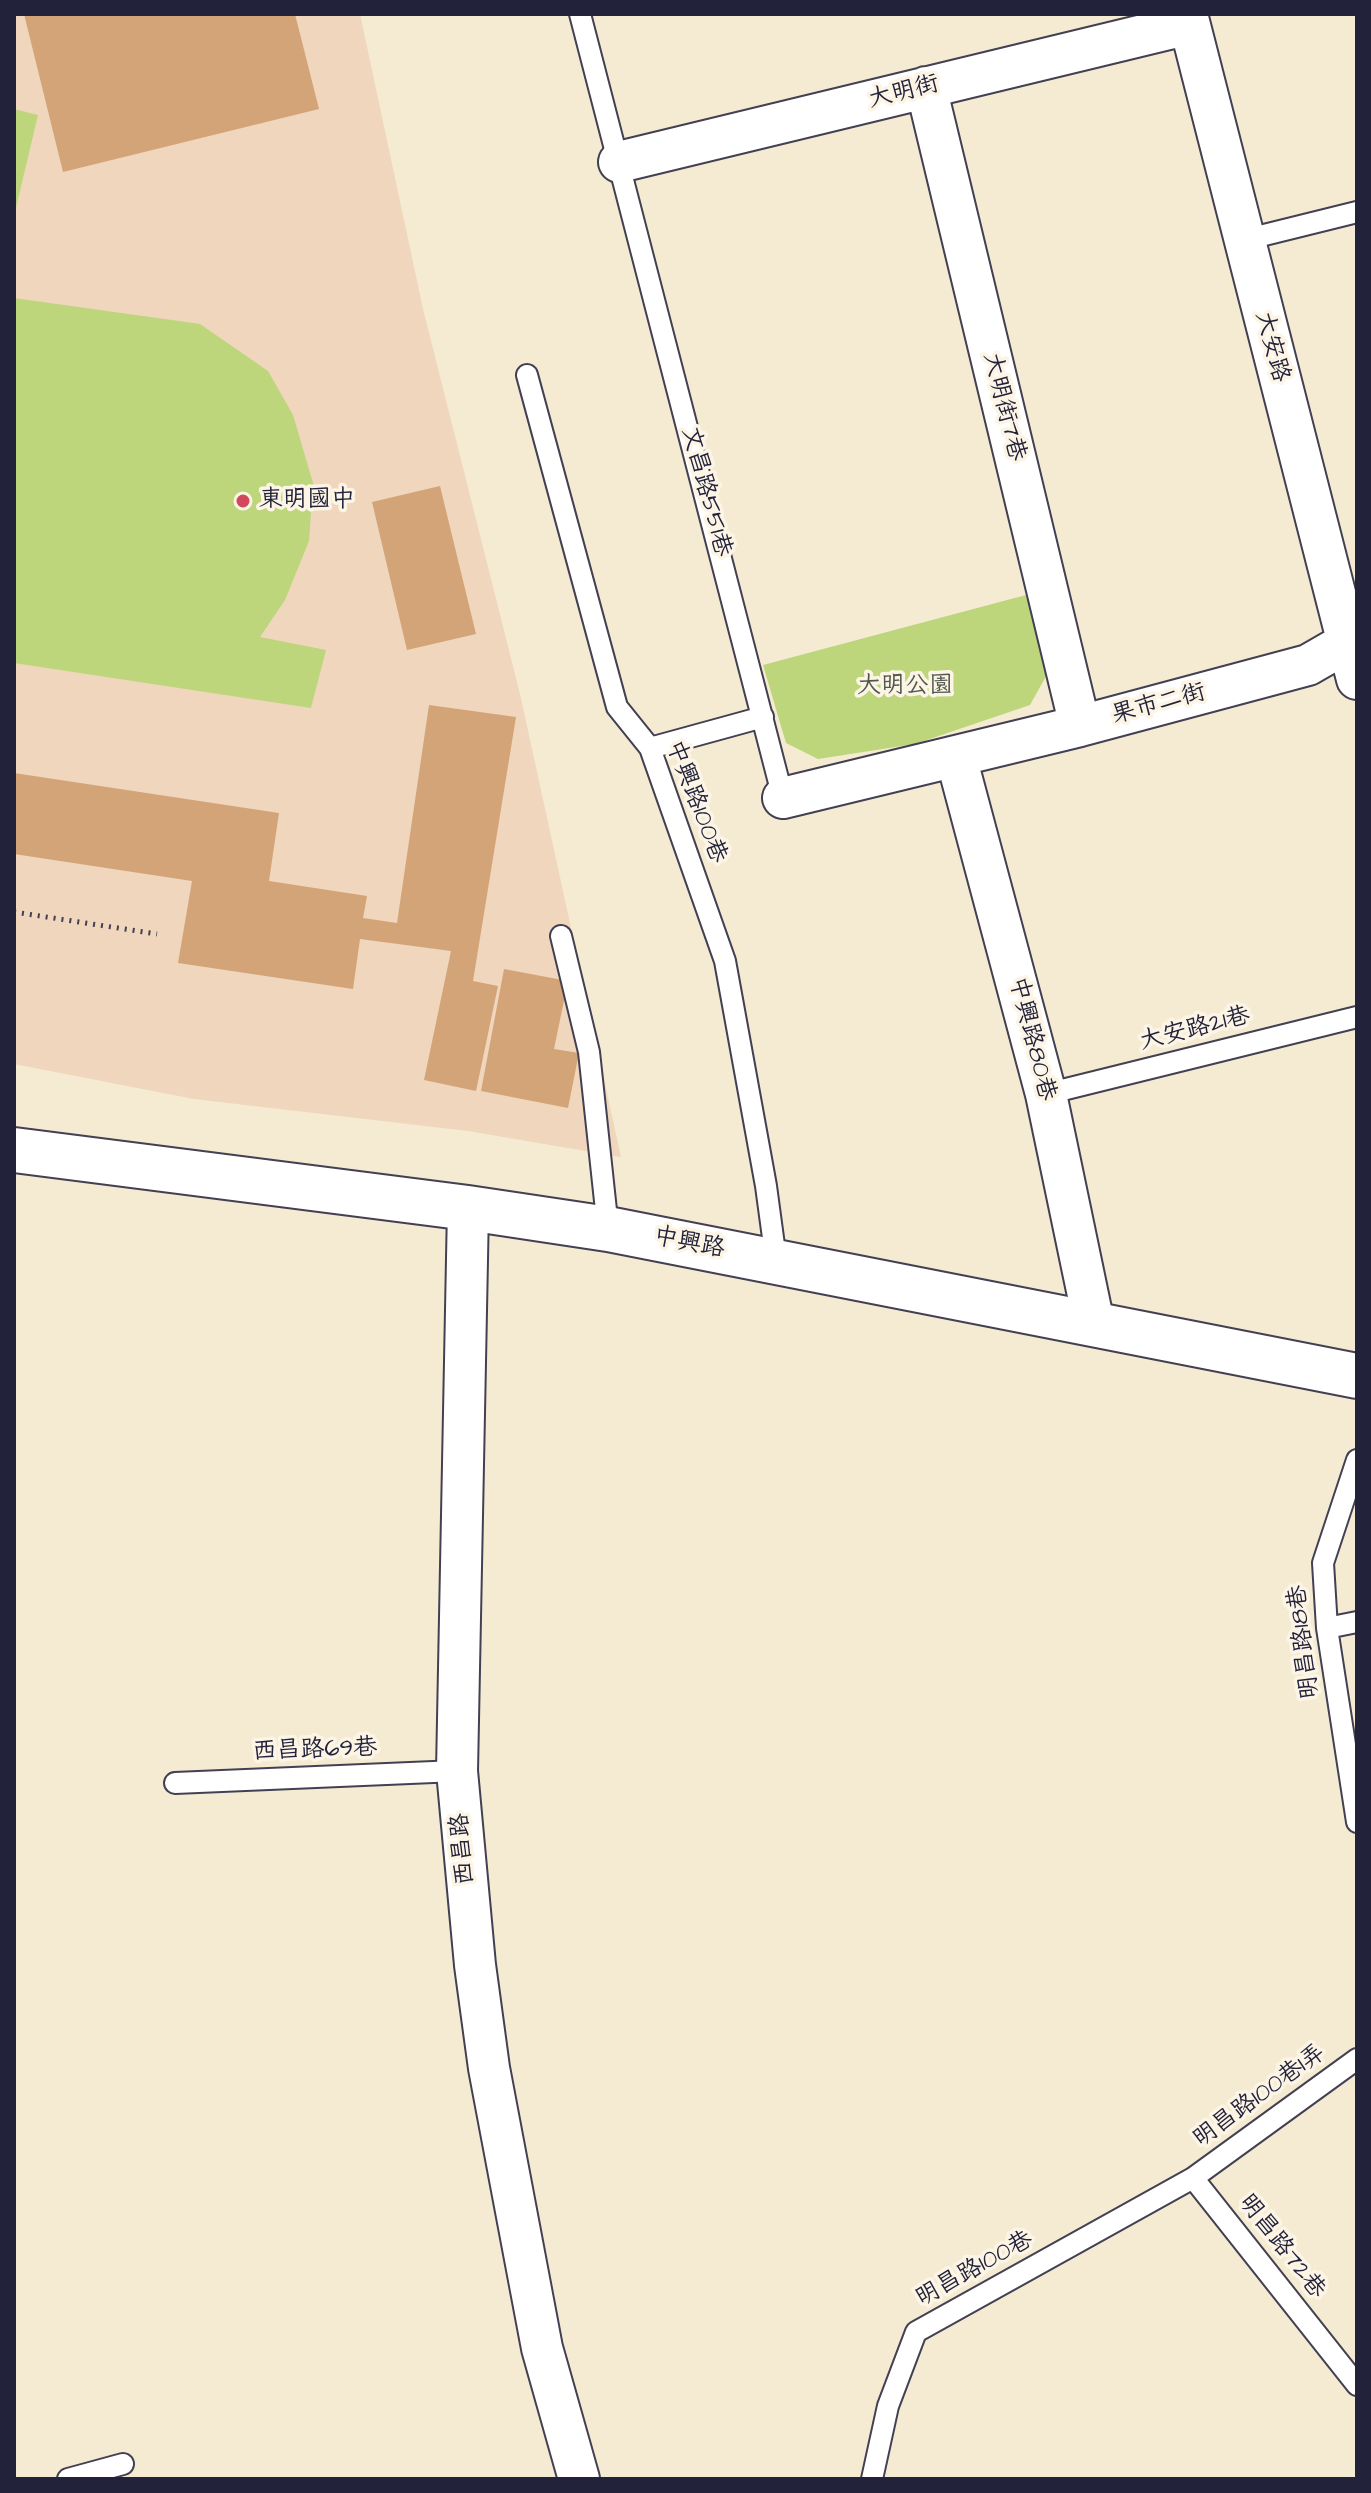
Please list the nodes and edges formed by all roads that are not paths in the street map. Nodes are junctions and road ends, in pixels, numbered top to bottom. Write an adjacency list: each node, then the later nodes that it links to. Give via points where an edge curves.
1 (580, 14): 4 (lane, 文昌路551巷)
2 (1188, 19): 3 (street, 大明街); 6 (street, 大安路)
3 (926, 87): 4 (street, 大明街); 10 (street, 大明街7巷)
4 (619, 162): 9 (lane, 文昌路551巷)
5 (1357, 212): 6 (lane)
6 (1244, 240): 8 (street, 大安路)
7 (527, 375): 11 (lane, 中興路100巷, via 617,707)
8 (1354, 654): 10 (street, 果市二街)
9 (763, 717): 11 (lane); 13 (lane, 文昌路551巷)
10 (1080, 726): 12 (street, 果市二街)
11 (650, 748): 20 (lane, 中興路100巷, via 725,961)
12 (956, 757): 13 (street, 文昌路551巷); 16 (street, 中興路80巷)
13 (783, 798)
14 (561, 936): 19 (lane, via 589,1052)
15 (1357, 1017): 16 (lane, 大安路21巷)
16 (1046, 1094): 21 (street, 中興路80巷)
17 (14, 1150): 18 (main road, 中興路)
18 (468, 1208): 19 (main road, 中興路); 26 (street, 西昌路)
19 (608, 1229): 20 (main road, 中興路)
20 (776, 1260): 21 (main road, 中興路)
21 (1094, 1324): 22 (main road, 中興路)
22 (1357, 1376)
23 (1357, 1460): 25 (lane, 明昌路18巷, via 1323,1563)
24 (1357, 1622): 25 (lane)
25 (1327, 1628): 28 (lane, 明昌路18巷)
26 (457, 1771): 27 (lane, 西昌路69巷); 34 (street, 西昌路, via 489,2068 542,2348)
27 (175, 1783)
28 (1357, 1822)
29 (1357, 2059): 30 (lane, 明昌路100巷1弄)
30 (1193, 2178): 31 (lane, 明昌路72巷); 35 (lane, 明昌路100巷, via 916,2332 888,2406)
31 (1357, 2385)
32 (123, 2464): 33 (lane)
33 (68, 2479)
34 (579, 2479)
35 (872, 2479)

